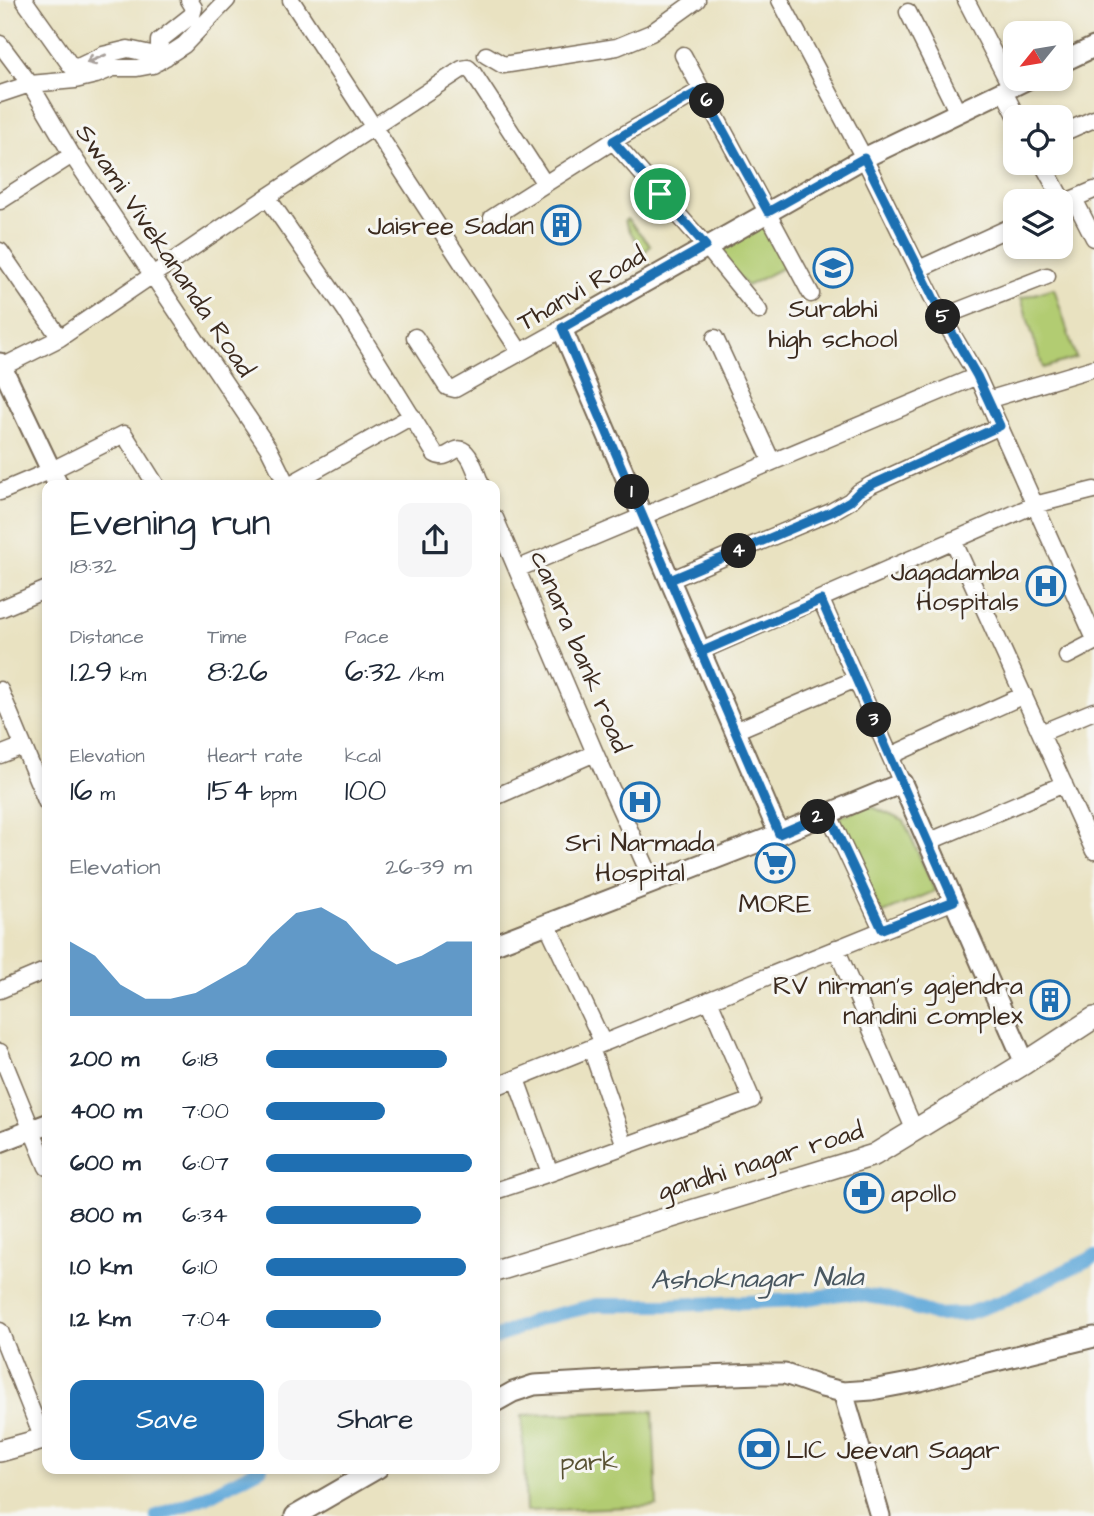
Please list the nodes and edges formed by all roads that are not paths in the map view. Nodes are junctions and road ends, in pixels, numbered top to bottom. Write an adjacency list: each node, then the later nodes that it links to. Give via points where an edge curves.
1 (189, 0): 11 (street, via 192,15 160,38)
2 (227, 0): 11 (street, via 184,45)
3 (291, 0): 22 (street)
4 (697, 0): 12 (street, via 652,33 617,47 503,65)
5 (780, 0): 26 (street)
6 (966, 0): 15 (street)
7 (28, 1): 11 (street, one-way to 7, via 128,49 71,66)
8 (908, 12): 20 (street)
9 (0, 44): 16 (street, Swami Vivekananda Road)
10 (1094, 47): 14 (street)
11 (158, 54): 16 (street, via 153,65 113,68 75,80)
12 (486, 55)
13 (683, 55): 17 (street)
14 (1073, 57)
15 (1003, 66)
16 (30, 83): 19 (street); 25 (street, Swami Vivekananda Road)
17 (701, 90): 24 (street); 33 (street)
18 (1003, 90): 20 (street, Thanvi Road)
19 (0, 94)
20 (958, 113): 26 (street, Thanvi Road)
21 (1094, 119): 23 (street)
22 (373, 127): 27 (street, via 468,68); 29 (street); 49 (street)
23 (1073, 128)
24 (613, 141): 27 (street); 37 (street)
25 (72, 155): 31 (street); 40 (street, Swami Vivekananda Road)
26 (864, 158): 33 (street, Thanvi Road); 39 (street)
27 (545, 184): 34 (street)
28 (1094, 190): 30 (street)
29 (267, 197): 40 (street); 54 (street)
30 (1073, 199)
31 (0, 201)
32 (1073, 211): 36 (street)
33 (768, 212): 37 (street, Thanvi Road); 42 (street)
34 (492, 218)
35 (1003, 231): 39 (street)
36 (1094, 239)
37 (706, 246): 43 (street); 45 (street, Thanvi Road)
38 (0, 251): 47 (street)
39 (919, 270): 44 (street)
40 (153, 275): 47 (street); 59 (street, Swami Vivekananda Road)
41 (1047, 276): 44 (street)
42 (811, 293)
43 (759, 311)
44 (943, 317): 52 (street)
45 (562, 328): 49 (street, Thanvi Road); 66 (street)
46 (415, 337): 49 (street, Thanvi Road, via 447,387 455,388)
47 (60, 338): 50 (street)
48 (715, 338): 56 (street)
49 (520, 352)
50 (1, 366): 57 (street)
51 (1094, 368): 53 (street)
52 (977, 376): 53 (street); 56 (street)
53 (987, 400): 55 (street)
54 (412, 416): 60 (street); 61 (street, via 435,454 443,457 463,450)
55 (1000, 426): 65 (street); 70 (street, via 871,485 831,512)
56 (772, 462): 66 (street)
57 (55, 477): 58 (street, via 124,434)
58 (153, 480)
59 (285, 480)
60 (297, 480)
61 (479, 480)
62 (42, 481): 64 (street)
63 (1094, 490): 65 (street)
64 (0, 492)
65 (1034, 505): 68 (street); 74 (street)
66 (643, 516): 69 (street); 70 (street)
67 (500, 530): 69 (street, canara bank road)
68 (953, 540): 72 (street); 79 (street)
69 (517, 569): 84 (street, canara bank road)
70 (670, 580): 75 (street)
71 (42, 591): 73 (street)
72 (821, 600): 75 (street); 77 (street)
73 (0, 608)
74 (1094, 640): 76 (street)
75 (701, 652): 81 (street)
76 (1067, 656)
77 (856, 679): 81 (street); 86 (street)
78 (0, 690): 83 (street)
79 (1024, 695): 82 (street); 86 (street)
80 (1094, 712): 82 (street)
81 (735, 731): 92 (street)
82 (1041, 733): 88 (street)
83 (23, 746): 85 (street); 89 (street)
84 (595, 753): 90 (street); 95 (street, canara bank road)
85 (0, 755)
86 (890, 755): 87 (street)
87 (902, 783): 91 (street); 93 (street)
88 (1064, 784): 93 (street); 94 (street)
89 (42, 791)
90 (500, 795)
91 (828, 813): 92 (street); 98 (street)
92 (779, 834): 95 (street)
93 (928, 842): 96 (street)
94 (1093, 844)
95 (653, 882): 97 (street)
96 (954, 901): 98 (street); 107 (street)
97 (547, 924): 99 (street); 105 (street)
98 (882, 929): 100 (street)
99 (500, 942)
100 (836, 948): 103 (street); 111 (street)
101 (42, 972): 102 (street)
102 (0, 989)
103 (709, 1000): 105 (street); 113 (street, via 752,1100)
104 (1094, 1018): 107 (main road, gandhi nagar road)
105 (596, 1046): 108 (street); 113 (street)
106 (0, 1052): 110 (street)
107 (1025, 1063): 111 (main road, gandhi nagar road)
108 (516, 1079): 109 (street); 114 (street)
109 (500, 1085)
110 (40, 1127): 112 (street)
111 (915, 1131): 116 (main road, gandhi nagar road, via 874,1155)
112 (0, 1142)
113 (625, 1146): 114 (street)
114 (550, 1173): 115 (street)
115 (500, 1189)
116 (500, 1269)
117 (0, 1331): 121 (street)
118 (1094, 1338): 119 (street, via 920,1381)
119 (843, 1392): 120 (street, via 785,1374 760,1374 534,1385); 126 (street)
120 (500, 1399)
121 (42, 1431)
122 (42, 1439): 123 (main road)
123 (0, 1451)
124 (368, 1474): 125 (street)
125 (295, 1516)
126 (880, 1516)

